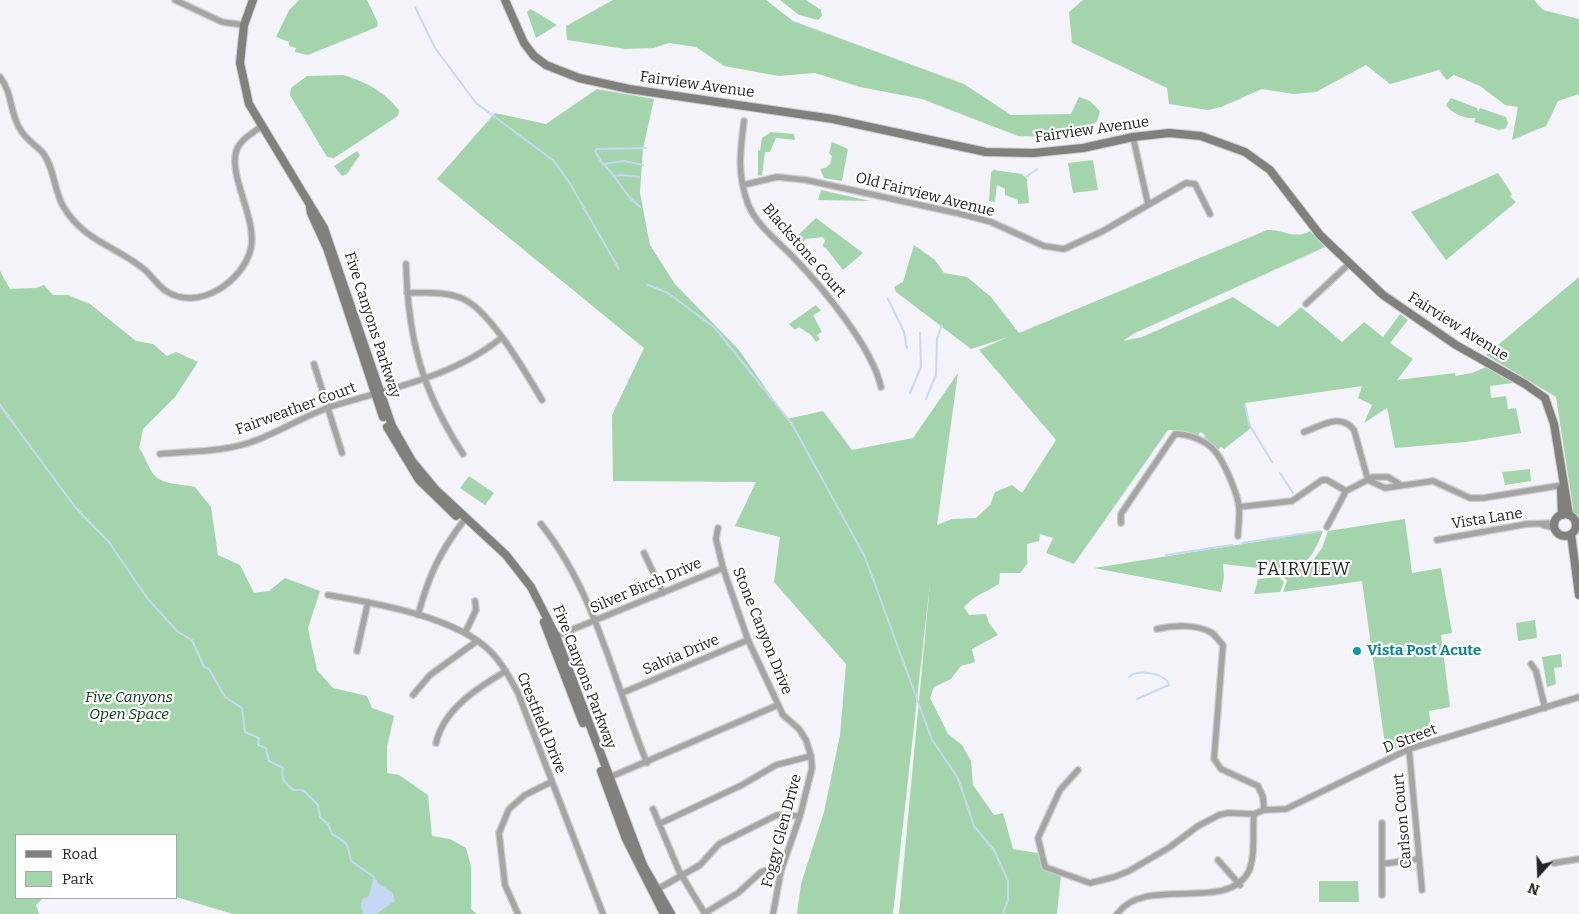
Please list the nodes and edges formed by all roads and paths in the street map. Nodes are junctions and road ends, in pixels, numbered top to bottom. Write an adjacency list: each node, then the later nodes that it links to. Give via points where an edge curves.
1 (175, 0): 4 (street, via 222,22)
2 (253, 0): 4 (main road, Five Canyons Parkway)
3 (505, 0): 8 (main road, Fairview Avenue, via 524,43 534,56 552,68 579,78 628,89 833,119 986,152 1083,148)
4 (244, 25): 7 (main road, Five Canyons Parkway, via 240,63 243,80 249,104)
5 (0, 77): 7 (street, via 8,88 19,128 44,154 54,186 73,221 99,243 146,271 158,286 186,299 215,292 242,269 251,248 251,228 235,169 236,152 241,142)
6 (744, 121): 9 (street, Blackstone Court, via 739,161)
7 (262, 126): 20 (main road, Five Canyons Parkway, via 310,206)
8 (1133, 137): 10 (street); 12 (main road, Fairview Avenue, via 1169,133 1201,136 1245,152 1270,170 1320,235)
9 (743, 185): 10 (street, Old Fairview Avenue, via 777,177 806,180 962,214 991,222 1044,246 1064,249 1103,231); 19 (street, Blackstone Court, via 749,206 760,223 816,281 838,310 877,370)
10 (1148, 204): 11 (street, Old Fairview Avenue, via 1186,184 1195,184)
11 (1210, 214)
12 (1350, 263): 15 (street); 31 (main road, Fairview Avenue, via 1383,295 1407,312 1545,398 1554,424)
13 (406, 264): 14 (street)
14 (407, 293): 16 (street, via 462,298 479,309); 18 (street, via 410,324)
15 (1306, 304)
16 (501, 338): 18 (street, Fairweather Court, via 458,364); 21 (street)
17 (314, 364): 22 (street)
18 (424, 378): 20 (street, Fairweather Court); 26 (street, via 442,422)
19 (881, 387)
20 (377, 393): 22 (street, Fairweather Court); 34 (main road, Five Canyons Parkway, via 387,427 408,465 435,498)
21 (542, 400)
22 (329, 408): 24 (street); 25 (street, Fairweather Court, via 256,440 218,449)
23 (1304, 432): 28 (street, via 1334,420 1350,424)
24 (342, 453)
25 (160, 454)
26 (463, 454)
27 (1381, 476): 28 (street); 29 (street); 30 (street)
28 (1368, 480): 29 (street); 32 (street)
29 (1378, 485): 30 (street, via 1385,488)
30 (1401, 485): 31 (street, via 1433,481 1470,498 1483,498)
31 (1563, 485): 35 (main road, Fairview Avenue)
32 (1346, 491): 33 (street, via 1322,480 1292,501); 39 (street)
33 (1239, 507): 36 (street, via 1214,450 1202,441 1175,434 1121,514); 42 (street)
34 (464, 521): 51 (street, via 444,546 434,566); 55 (main road, Five Canyons Parkway, via 506,555 520,571 545,611)
35 (1573, 521): 38 (main road); 41 (main road)
36 (1121, 523)
37 (541, 524): 52 (street, via 570,567)
38 (1555, 525): 41 (main road, via 1558,534); 43 (street, Vista Lane, via 1527,524)
39 (1327, 526)
40 (718, 528): 45 (street, Stone Canyon Drive, via 716,539)
41 (1568, 535): 48 (main road)
42 (1238, 536)
43 (1437, 540)
44 (644, 553): 46 (street)
45 (723, 568): 46 (street, Silver Birch Drive); 56 (street, Stone Canyon Drive)
46 (663, 593): 52 (street, Silver Birch Drive)
47 (328, 595): 50 (street, Crestfield Drive)
48 (1579, 595)
49 (475, 601): 54 (street, via 476,610)
50 (368, 602): 51 (street, Crestfield Drive); 58 (street)
51 (418, 616): 54 (street, Crestfield Drive)
52 (594, 622): 55 (street, Silver Birch Drive); 61 (street)
53 (1157, 629): 74 (street, via 1173,625 1200,629 1213,634 1223,645 1214,759 1221,769 1258,786)
54 (465, 634): 57 (street, Crestfield Drive)
55 (553, 637): 71 (main road, Five Canyons Parkway)
56 (748, 640): 61 (street, Salvia Drive); 64 (street, Stone Canyon Drive)
57 (477, 641): 60 (street, Crestfield Drive); 62 (street, via 430,675)
58 (357, 651)
59 (1530, 664): 65 (street, via 1536,671)
60 (506, 671): 66 (street, via 460,703 440,729); 72 (street, Crestfield Drive, via 518,692)
61 (622, 693): 69 (street)
62 (413, 695)
63 (1579, 697): 65 (street, D Street)
64 (778, 705): 68 (street, Foggy Glen Drive, via 783,715 803,734); 69 (street, Stone Canyon Drive)
65 (1545, 708): 67 (street, D Street)
66 (436, 743)
67 (1409, 749): 74 (street, D Street, via 1286,809); 79 (street, Carlson Court)
68 (811, 756): 76 (street, Foggy Glen Drive, via 812,768); 77 (street, via 776,765 742,785)
69 (647, 763): 71 (street, Stone Canyon Drive)
70 (1078, 770): 75 (street, via 1060,790 1038,838 1045,867 1090,882 1129,871 1212,818 1228,813)
71 (607, 779): 88 (main road, Five Canyons Parkway)
72 (551, 782): 90 (street, via 525,795 509,809 499,833 505,885); 91 (street, Crestfield Drive)
73 (653, 809): 77 (street)
74 (1264, 810): 75 (street, D Street)
75 (1254, 814): 86 (street, via 1252,863)
76 (800, 816): 84 (street, Foggy Glen Drive); 85 (street, via 777,815 760,823 719,844 700,865)
77 (659, 824): 85 (street)
78 (1382, 824): 83 (street)
79 (1418, 859): 83 (street); 87 (street, Carlson Court)
80 (1579, 859): 82 (street)
81 (1218, 860): 86 (street)
82 (1554, 863)
83 (1382, 864): 89 (street)
84 (781, 870): 94 (street, via 761,872 738,893); 95 (street, Foggy Glen Drive)
85 (682, 875): 88 (street); 94 (street)
86 (1240, 885): 96 (street, via 1219,897 1136,900 1122,907)
87 (1422, 890)
88 (654, 891): 92 (main road, Five Canyons Parkway); 93 (main road, Five Canyons Parkway)
89 (1382, 895)
90 (518, 914)
91 (603, 914)
92 (664, 914)
93 (671, 914)
94 (705, 914)
95 (773, 914)
96 (1117, 914)

